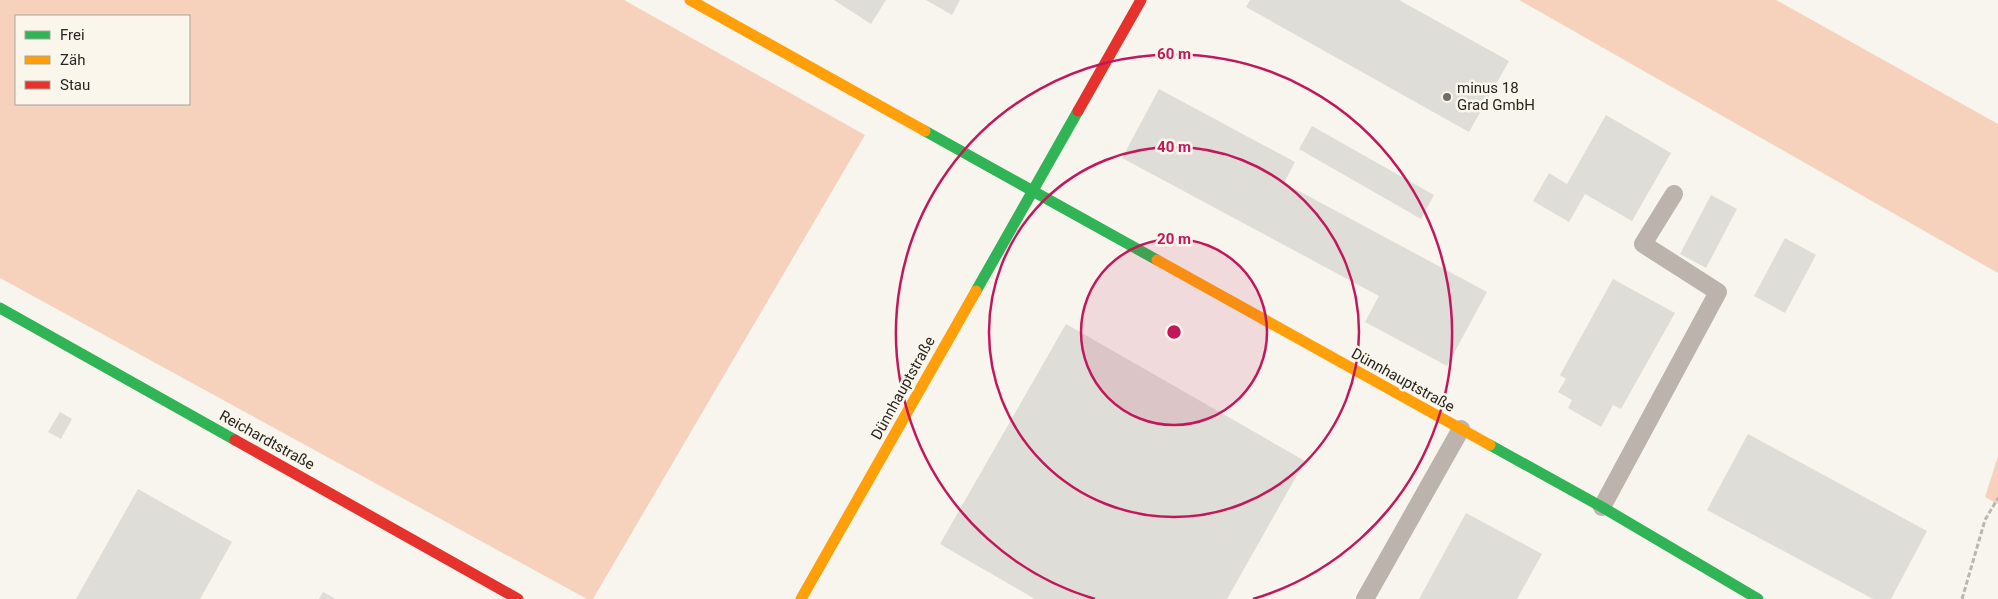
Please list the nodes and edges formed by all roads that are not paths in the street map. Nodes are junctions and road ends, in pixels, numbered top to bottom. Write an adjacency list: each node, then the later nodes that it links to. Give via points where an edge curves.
1 (690, 0): 3 (street, Dünnhauptstraße)
2 (1140, 0): 3 (street, Dünnhauptstraße)
3 (1031, 191): 6 (street, Dünnhauptstraße); 9 (street, Dünnhauptstraße)
4 (1674, 194): 7 (lane, via 1643,244 1718,292)
5 (0, 308): 8 (street, Reichardtstraße)
6 (1461, 429): 7 (street, Dünnhauptstraße); 10 (lane)
7 (1602, 507): 11 (street, Dünnhauptstraße)
8 (518, 599)
9 (801, 599)
10 (1365, 599)
11 (1758, 599)

